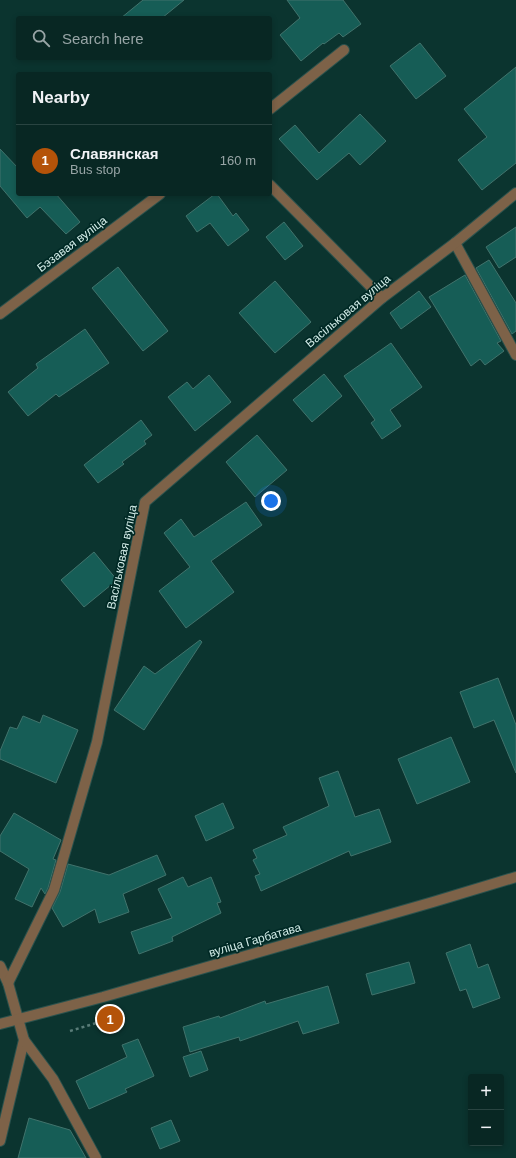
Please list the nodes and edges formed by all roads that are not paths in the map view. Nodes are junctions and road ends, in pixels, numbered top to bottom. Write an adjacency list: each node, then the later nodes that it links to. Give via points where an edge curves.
1 (344, 50): 2 (street)
2 (272, 107)
3 (272, 186): 7 (street)
4 (516, 193): 6 (street, Васільковая вуліца)
5 (157, 196): 8 (street, Бэзавая вуліца)
6 (455, 243): 7 (street, Васільковая вуліца); 9 (street)
7 (382, 298): 12 (street, Васільковая вуліца, via 145,502 95,749 54,890)
8 (0, 314)
9 (516, 355)
10 (516, 877): 13 (street, вуліца Гарбатава)
11 (0, 966): 12 (street)
12 (8, 983): 13 (street)
13 (18, 1019): 14 (street, вуліца Гарбатава); 15 (street)
14 (0, 1024)
15 (24, 1040): 16 (street); 17 (street, via 52,1079)
16 (0, 1141)
17 (96, 1158)

